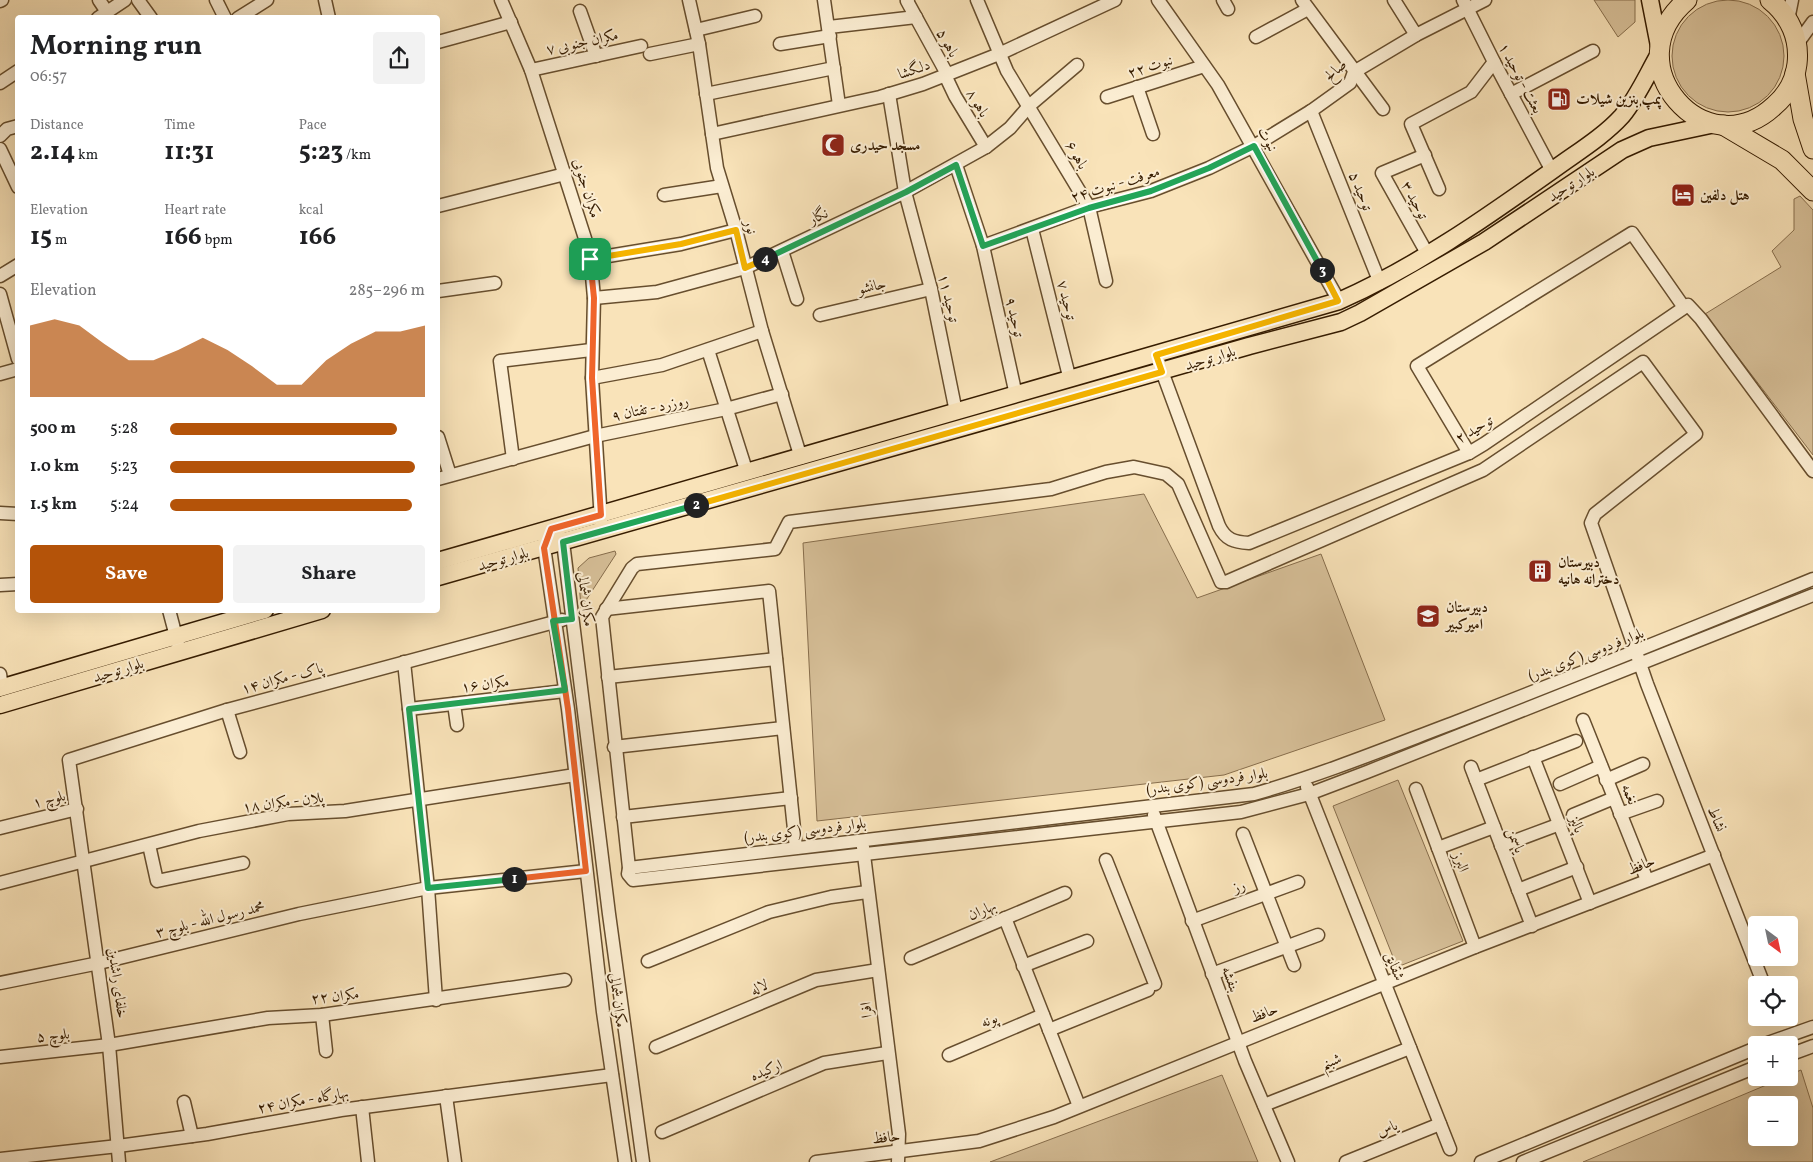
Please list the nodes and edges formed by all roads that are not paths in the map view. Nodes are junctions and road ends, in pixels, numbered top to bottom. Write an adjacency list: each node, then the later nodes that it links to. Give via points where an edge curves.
1 (99, 0): 23 (street)
2 (125, 0): 23 (street)
3 (138, 0): 24 (street)
4 (216, 0): 25 (street)
5 (266, 0): 26 (street)
6 (325, 0): 27 (street)
7 (501, 0): 31 (street, مکران جنوبی)
8 (689, 0): 33 (street, نور)
9 (824, 0): 34 (street)
10 (908, 0): 29 (street, باهو ۵)
11 (977, 0): 43 (street, باهو ۶)
12 (1115, 0): 43 (street, دلگشا)
13 (1158, 0): 47 (street, نبوت)
14 (1394, 0): 35 (street)
15 (1485, 0): 20 (street, صالح)
16 (1650, 0): 41 (main road)
17 (1687, 0): 41 (highway, via 1665,26)
18 (1770, 0): 30 (highway)
19 (1792, 0): 30 (street)
20 (1466, 4): 35 (street, صالح); 45 (street, بعثت - توحید ۱)
21 (1305, 5): 36 (street); 50 (street)
22 (580, 11): 44 (street)
23 (103, 15)
24 (149, 15)
25 (224, 15)
26 (243, 15)
27 (329, 15)
28 (755, 16): 33 (street)
29 (916, 17): 34 (street); 53 (street, باهو ۵)
30 (1788, 20): 40 (highway)
31 (511, 22): 37 (street); 49 (street, مکران جنوبی)
32 (1813, 22): 40 (street)
33 (696, 30): 38 (street, نور)
34 (829, 31): 39 (street); 48 (street)
35 (1416, 35): 50 (street, صالح)
36 (1256, 37)
37 (440, 41)
38 (699, 44): 44 (street, مکران جنوبی ۷); 56 (street, نور)
39 (780, 44)
40 (1797, 44): 52 (highway)
41 (1659, 50): 64 (highway, via 1664,82 1674,99 1696,117); 75 (main road, بلوار توحید, via 1632,102 1621,116)
42 (1593, 51): 58 (street)
43 (999, 54): 53 (street, دلگشا); 61 (street, باهو ۶)
44 (596, 56): 49 (street, مکران جنوبی ۷)
45 (1494, 62): 58 (street, بعثت - توحید ۱); 73 (street, via 1471,92 1411,124)
46 (1077, 65): 61 (street, نگار)
47 (1204, 66): 55 (street, نبوت ۲۲); 69 (street, نبوت)
48 (834, 68): 56 (street); 60 (street)
49 (531, 70): 76 (street, مکران جنوبی)
50 (1354, 72): 62 (street); 63 (street, صالح, via 1350,83)
51 (15, 73): 54 (street)
52 (1795, 73): 64 (highway, via 1790,88 1768,112 1739,124); 72 (highway, via 1803,119)
53 (946, 75): 57 (street, دلگشا); 70 (street, باهو ۸)
54 (0, 83)
55 (1137, 87): 59 (street, نبوت ۲۲); 67 (street)
56 (706, 94): 66 (street, نور)
57 (888, 94): 60 (street, دلگشا); 81 (street, توحید ۱۱)
58 (1511, 94): 75 (street, بعثت - توحید ۱)
59 (1107, 97)
60 (838, 105): 66 (street, دلگشا)
61 (1030, 105): 70 (street, نگار, via 1010,128); 84 (street, باهو ۶)
62 (1383, 109)
63 (1310, 111): 69 (street, صالح); 96 (street, توحید ۵)
64 (1719, 124): 80 (highway, via 1782,160); 111 (main road, بلوار توحید, via 1649,138 1622,150 1484,242 1340,322)
65 (15, 127): 68 (street)
66 (712, 134): 78 (street, نور)
67 (1153, 134)
68 (0, 136)
69 (1254, 146): 84 (street, معرفت - نبوت ۲۴, via 1151,191); 102 (street, نبوت)
70 (986, 147): 74 (street, نگار)
71 (0, 149): 77 (street)
72 (1813, 150)
73 (1424, 155): 79 (street); 89 (street, توحید ۳, via 1382,173)
74 (956, 165): 81 (street, نگار); 87 (street, توحید ۹)
75 (1552, 171): 89 (main road, بلوار توحید)
76 (566, 174): 83 (street); 90 (street, مکران جنوبی)
77 (15, 181)
78 (722, 186): 82 (street); 86 (street, نور)
79 (1439, 189)
80 (1813, 191)
81 (906, 192): 88 (street, نگار); 97 (street, توحید ۱۱)
82 (664, 195)
83 (440, 206)
84 (1089, 208): 85 (street, معرفت - نبوت ۲۴); 94 (street, باهو ۶)
85 (1032, 229): 87 (street, معرفت - نبوت ۲۴); 114 (street, توحید ۷)
86 (736, 230): 90 (street, via 681,244); 92 (street, نور)
87 (983, 246): 116 (street, توحید ۹)
88 (782, 251): 92 (street, نگار); 101 (street)
89 (1428, 255): 96 (main road, بلوار توحید)
90 (590, 259): 100 (street, مکران جنوبی)
91 (15, 267): 93 (street)
92 (745, 268): 100 (street, نگار, via 656,292); 105 (street, نور)
93 (0, 276)
94 (1106, 281)
95 (495, 282): 98 (street)
96 (1380, 283): 102 (main road, بلوار توحید)
97 (931, 289): 104 (street, جانشو); 118 (street, توحید ۱۱)
98 (440, 291)
99 (0, 294): 106 (street)
100 (594, 298): 107 (street, مکران جنوبی)
101 (797, 298)
102 (1338, 301): 109 (main road, بلوار توحید)
103 (1683, 306): 121 (street, توحید ۲); 121 (street, via 1632,233 1417,366); 124 (street, via 1693,308 1702,319)
104 (820, 315)
105 (762, 331): 108 (street); 115 (street, نور)
106 (15, 348)
107 (591, 350): 113 (street, مکران جنوبی); 123 (street, via 500,361)
108 (708, 350): 113 (street, via 642,370); 117 (street)
109 (1156, 355): 111 (street, توحید ۲); 114 (main road, بلوار توحید)
110 (15, 370): 112 (street)
111 (1162, 372): 121 (street, توحید ۲, via 1219,526 1224,536 1235,542 1249,544); 129 (main road, بلوار توحید)
112 (0, 374)
113 (592, 378): 119 (street, مکران جنوبی)
114 (1070, 380): 116 (main road, بلوار توحید)
115 (782, 394): 117 (street, روزرد - تفتان ۹); 122 (street, نور)
116 (1016, 395): 118 (main road, بلوار توحید)
117 (726, 409): 119 (street, روزرد - تفتان ۹); 125 (street)
118 (956, 412): 122 (main road, بلوار توحید)
119 (595, 436): 123 (street, روزرد - تفتان ۹); 129 (street, مکران جنوبی)
120 (440, 450): 126 (street)
121 (1469, 453)
122 (801, 458): 125 (main road, بلوار توحید)
123 (513, 459): 126 (street, روزرد - تفتان ۹)
124 (1813, 471)
125 (747, 473): 129 (main road, بلوار توحید)
126 (444, 477)
127 (0, 514): 128 (street)
128 (15, 514)
129 (602, 523): 130 (main road, بلوار توحید); 131 (main road, بلوار توحید)
130 (551, 529): 131 (street); 132 (street, مکران شمالی); 133 (main road, بلوار توحید)
131 (563, 542): 132 (main road, بلوار توحید); 143 (street, مکران شمالی)
132 (544, 548): 134 (main road, بلوار توحید); 144 (street, مکران شمالی)
133 (440, 560)
134 (440, 576)
135 (1813, 579): 146 (street, بلوار فردوسی (کوی بندر))
136 (15, 584): 137 (street)
137 (0, 585)
138 (1813, 595): 146 (street, بلوار فردوسی (کوی بندر))
139 (606, 608): 146 (street, نشاط, via 634,566 775,549 789,522 1051,489 1134,467 1166,474 1178,484 1221,582 1226,582 1483,470 1643,362 1696,434 1593,517 1591,523); 147 (street, via 768,591); 149 (street, via 602,617)
140 (170, 613): 145 (street)
141 (258, 613): 145 (main road, بلوار توحید)
142 (309, 613): 145 (main road, بلوار توحید)
143 (572, 619): 144 (street, پاک - مکران ۱۴); 267 (street, مکران شمالی)
144 (553, 621): 148 (street, پاک - مکران ۱۴); 151 (street, مکران شمالی)
145 (178, 644): 150 (main road, بلوار توحید); 153 (main road, بلوار توحید)
146 (1638, 658): 156 (street, بلوار فردوسی (کوی بندر)); 160 (street, بلوار فردوسی (کوی بندر)); 195 (street, نشاط)
147 (776, 659): 149 (street); 159 (street)
148 (404, 662): 154 (street); 155 (street, پاک - مکران ۱۴)
149 (608, 677): 162 (street)
150 (1, 683)
151 (565, 690): 152 (street, مکران ۱۶); 168 (street, مکران شمالی)
152 (454, 704): 154 (street, مکران ۱۶); 158 (street)
153 (0, 705)
154 (409, 709): 177 (street)
155 (227, 710): 163 (street); 180 (street, پاک - مکران ۱۴, via 69,760)
156 (1474, 715): 160 (street); 169 (street, بلوار فردوسی (کوی بندر))
157 (1583, 720): 166 (street, نغمه)
158 (457, 725)
159 (783, 728): 162 (street); 175 (street)
160 (1478, 728): 174 (street, بلوار فردوسی (کوی بندر))
161 (1576, 741): 164 (street)
162 (614, 747): 183 (street)
163 (240, 752)
164 (1533, 757): 170 (street); 185 (street, پالیز)
165 (1644, 764): 171 (street)
166 (1601, 766): 171 (street, نغمه); 172 (street)
167 (1471, 767): 170 (street, یاسمن)
168 (576, 775): 177 (street, پلان - مکران ۱۸); 200 (street, مکران شمالی)
169 (1304, 780): 174 (street, شقایق); 179 (street, بلوار فردوسی (کوی بندر), via 1254,794)
170 (1476, 780): 186 (street, یاسمن)
171 (1606, 780): 176 (street, نغمه)
172 (1560, 784)
173 (1416, 789): 193 (street, البرز)
174 (1310, 794): 184 (street, بلوار فردوسی (کوی بندر), via 1241,812); 228 (street, شقایق)
175 (791, 798): 183 (street); 192 (street)
176 (1614, 798): 181 (street, نغمه); 182 (street)
177 (418, 799): 190 (street, پلان - مکران ۱۸, via 345,811 288,814 199,831); 205 (street)
178 (1657, 801): 181 (street)
179 (1151, 806): 184 (street, بنفشه); 189 (street, بلوار فردوسی (کوی بندر))
180 (77, 809): 187 (street, بلوچ ۱); 197 (street, خلفای راشدین)
181 (1620, 814): 202 (street, نغمه)
182 (1573, 816)
183 (623, 817): 201 (street)
184 (1156, 821): 194 (street, بلوار فردوسی (کوی بندر)); 212 (street, بنفشه)
185 (1560, 824): 191 (street); 199 (street, پالیز)
186 (1494, 827): 191 (street, یاسمن); 193 (street)
187 (0, 828)
188 (1243, 834): 209 (street)
189 (862, 840): 192 (street, بلوار فردوسی (کوی بندر)); 194 (street, افرا)
190 (149, 845): 197 (street, پلان - مکران ۱۸); 198 (street, via 155,878 162,882)
191 (1501, 846): 206 (street, یاسمن)
192 (796, 848): 201 (street, بلوار فردوسی (کوی بندر))
193 (1438, 848): 217 (street, البرز)
194 (864, 854): 201 (street, بلوار فردوسی (کوی بندر)); 207 (street, افرا)
195 (1714, 855): 202 (street, حافظ); 225 (street, نشاط)
196 (1106, 860): 233 (street, via 1152,987)
197 (84, 862): 204 (street, پلان - مکران ۱۸); 220 (street, خلفای راشدین)
198 (243, 863)
199 (1577, 867): 206 (street); 210 (street, پالیز)
200 (586, 871): 205 (street, محمد رسول الله - بلوچ ۳); 247 (street, مکران شمالی)
201 (631, 874)
202 (1647, 880): 210 (street, حافظ)
203 (1298, 882): 209 (street, رز)
204 (0, 883)
205 (428, 888): 220 (street, محمد رسول الله - بلوچ ۳, via 299,914); 229 (street)
206 (1518, 890): 213 (street, یاسمن)
207 (867, 892): 219 (street, via 769,912); 223 (street, افرا)
208 (1065, 893): 211 (street, بهاران)
209 (1266, 893): 212 (street, رز); 216 (street)
210 (1590, 902): 213 (street, حافظ)
211 (1005, 918): 218 (street, بهاران); 222 (street)
212 (1192, 921): 224 (street, بنفشه)
213 (1532, 926): 217 (street, حافظ)
214 (1318, 935): 216 (street)
215 (1087, 941): 222 (street)
216 (1287, 946): 221 (street); 224 (street)
217 (1475, 947): 228 (street, حافظ)
218 (911, 958)
219 (648, 961)
220 (99, 964): 227 (street, محمد رسول الله - بلوچ ۳); 236 (street, خلفای راشدین)
221 (1294, 965)
222 (1023, 966): 231 (street)
223 (878, 970): 238 (street, لاله, via 816,980); 243 (street, افرا)
224 (1212, 974): 235 (street, بنفشه)
225 (1761, 976)
226 (565, 980): 229 (street, مکران ۲۲)
227 (0, 983)
228 (1384, 984): 235 (street, حافظ); 239 (street, شقایق)
229 (436, 1000): 230 (street, مکران ۲۲)
230 (322, 1015): 236 (street, مکران ۲۲, via 268,1018); 240 (street)
231 (1043, 1015): 233 (street); 244 (street, پونه)
232 (1813, 1027): 234 (street)
233 (1049, 1030): 252 (street)
234 (1788, 1036)
235 (1238, 1041): 251 (street, بنفشه); 252 (street, حافظ)
236 (109, 1045): 245 (street, بلوچ ۵); 258 (street, خلفای راشدین)
237 (1813, 1046): 242 (street)
238 (656, 1047)
239 (1410, 1048): 251 (street, شبنم); 255 (street, شقایق)
240 (326, 1051)
241 (1748, 1051): 250 (street)
242 (1798, 1052)
243 (887, 1053): 256 (street, ارکیده, via 824,1063); 260 (street, افرا)
244 (949, 1055)
245 (0, 1057)
246 (1748, 1070): 254 (street)
247 (612, 1075): 248 (street, بهارگاه - مکران ۲۴); 266 (street, مکران شمالی)
248 (446, 1096): 253 (street, بهارگاه - مکران ۲۴); 265 (street)
249 (184, 1102): 257 (street)
250 (1623, 1103): 254 (street); 262 (street)
251 (1264, 1105): 269 (street, بنفشه)
252 (1079, 1106): 260 (street, حافظ, via 979,1141)
253 (362, 1107): 257 (street, بهارگاه - مکران ۲۴); 264 (street)
254 (1628, 1119): 271 (street)
255 (1440, 1124): 259 (street, شقایق); 270 (street, یاس)
256 (662, 1132)
257 (192, 1136): 258 (street, بهارگاه - مکران ۲۴)
258 (118, 1146): 261 (street, بهارگاه - مکران ۲۴); 263 (street, خلفای راشدین)
259 (1450, 1149)
260 (899, 1157): 268 (street, حافظ)
261 (0, 1159)
262 (1481, 1161)
263 (119, 1162)
264 (368, 1162)
265 (455, 1162)
266 (625, 1162)
267 (643, 1162)
268 (816, 1162)
269 (1288, 1162)
270 (1346, 1162)
271 (1523, 1162)

